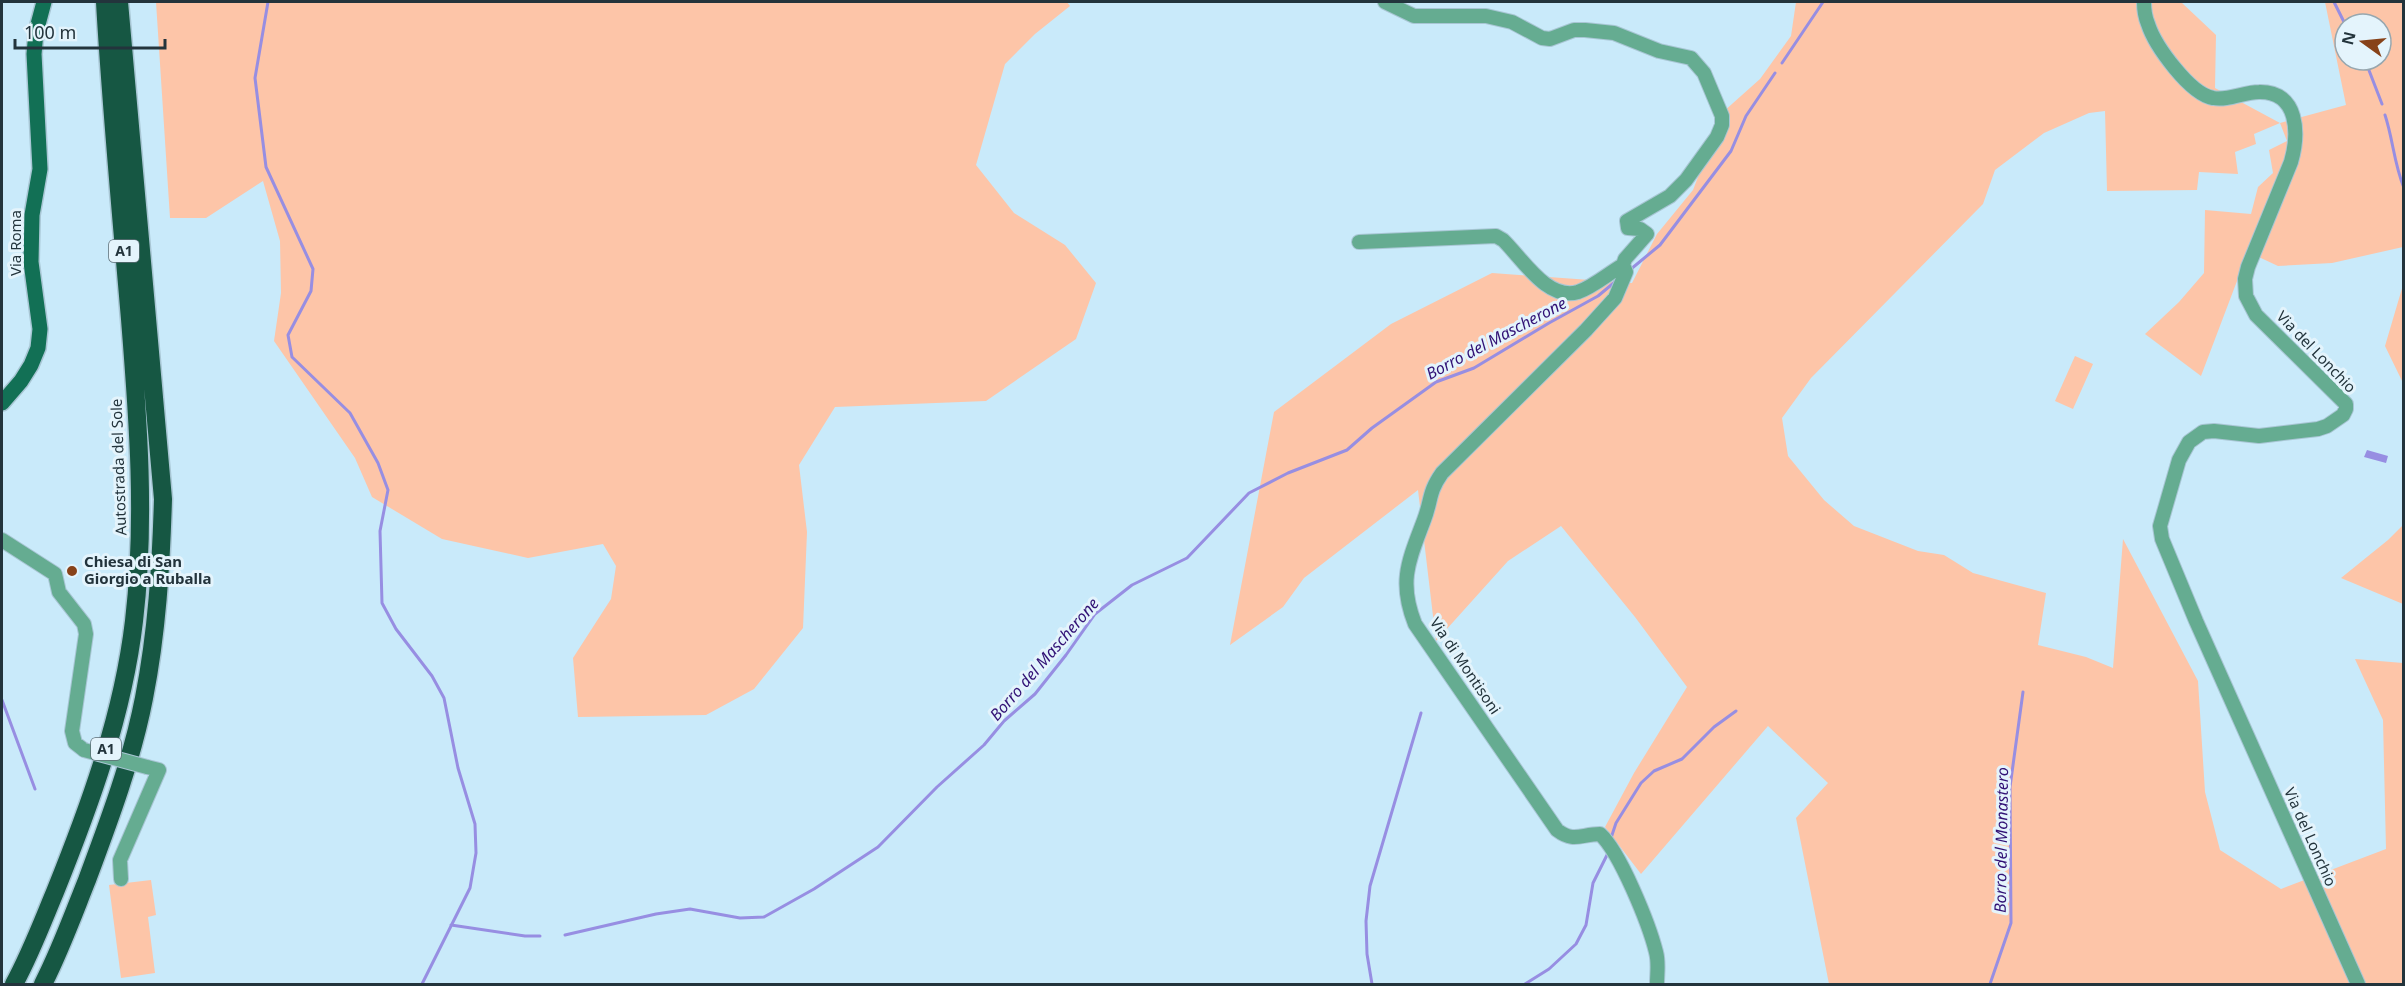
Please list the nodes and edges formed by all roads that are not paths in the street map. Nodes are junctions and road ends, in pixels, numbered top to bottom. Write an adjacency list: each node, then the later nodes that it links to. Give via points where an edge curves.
1 (44, 2): 8 (main road, Via Roma, via 34,54 40,169 32,215 31,262 40,329 31,365)
2 (105, 2): 11 (highway, Autostrada del Sole / A1, via 141,500 134,622 121,694 100,773 74,846)
3 (119, 2): 12 (highway, A1, via 163,499 161,562 144,700 118,796)
4 (1385, 2): 7 (street, Via di Montisoni, via 1414,16 1486,16 1512,22 1542,38 1574,30 1614,33 1659,51 1691,58 1699,66 1722,116 1718,137 1670,196 1627,220 1628,228 1647,234)
5 (2144, 2): 14 (street, Via del Lonchio, via 2152,34 2192,87 2213,98 2257,92 2277,96 2289,106 2296,126 2291,162 2246,273 2246,296 2256,315 2346,404 2346,409 2327,426 2305,432 2259,436 2214,431 2196,436 2179,460 2161,533 2196,621)
6 (1359, 242): 7 (street, Via di Montisoni, via 1496,236 1546,284 1562,292 1580,291)
7 (1623, 265): 13 (street, Via di Montisoni, via 1626,272 1615,298 1432,486 1407,565 1405,592 1415,624 1557,830 1573,838 1600,834 1615,853 1656,951)
8 (2, 403)
9 (2, 540): 10 (street, bridge, via 55,574 63,598 84,624 86,634 72,731 75,743 84,750 159,770 120,860)
10 (121, 879)
11 (14, 984)
12 (43, 984)
13 (1657, 984)
14 (2358, 984)

